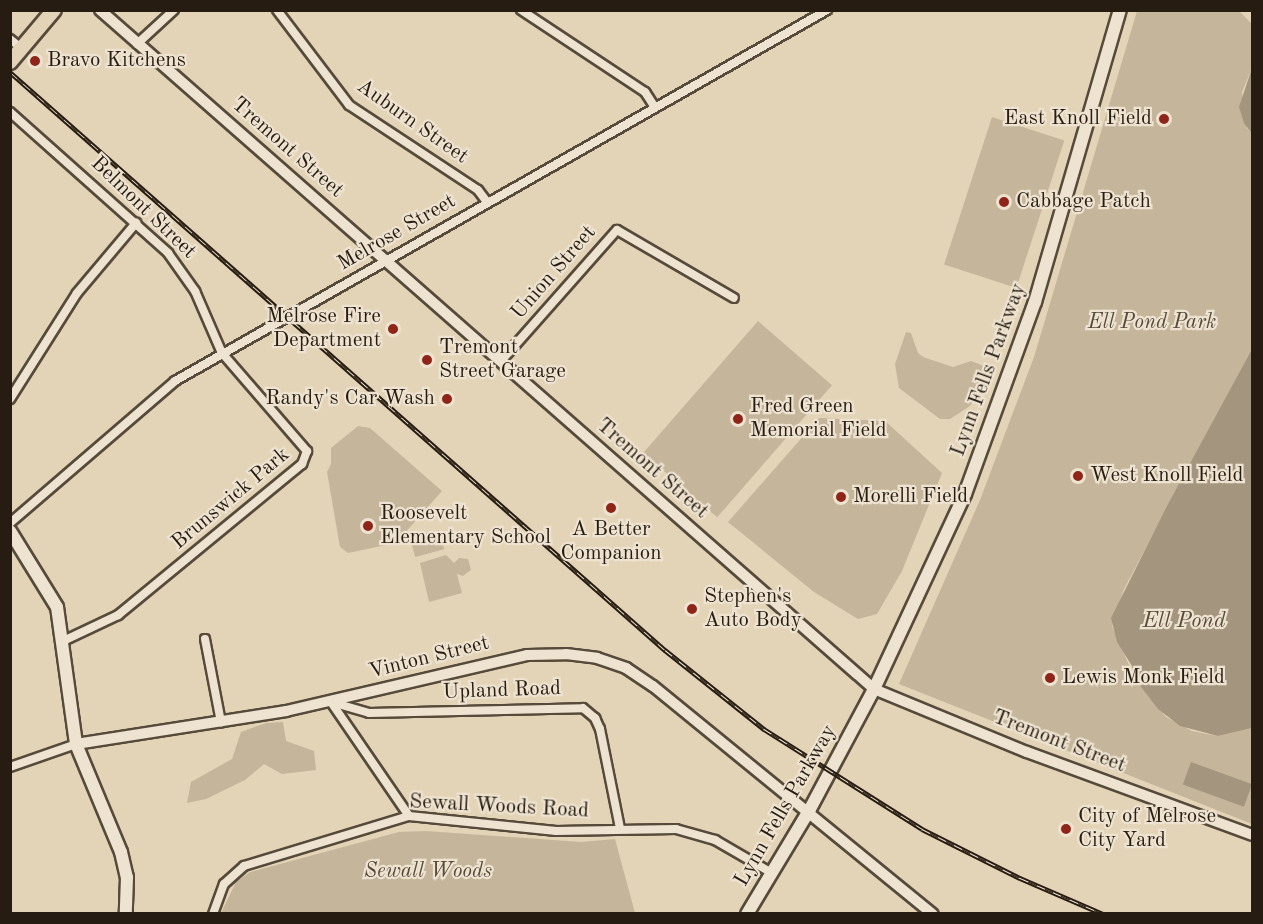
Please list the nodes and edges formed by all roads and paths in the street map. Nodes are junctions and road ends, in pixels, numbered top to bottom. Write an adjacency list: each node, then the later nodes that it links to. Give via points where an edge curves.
1 (54, 10): 8 (main road)
2 (100, 10): 9 (street, Tremont Street)
3 (174, 10): 9 (street)
4 (276, 10): 13 (street, Auburn Street, via 349,105 478,190)
5 (521, 10): 11 (street, via 645,92)
6 (1120, 10): 24 (main road, Lynn Fells Parkway, via 1068,195 1006,388 930,576)
7 (824, 11): 11 (street, Melrose Street)
8 (16, 44): 10 (main road)
9 (137, 44): 15 (street, Tremont Street)
10 (10, 62)
11 (654, 106): 13 (street, Melrose Street)
12 (10, 112): 14 (street, Belmont Street)
13 (487, 202): 15 (street, Melrose Street)
14 (136, 223): 17 (street, Belmont Street, via 187,275); 19 (street, via 82,286)
15 (385, 260): 17 (street, Melrose Street); 18 (street, Tremont Street)
16 (734, 298): 18 (street, Union Street, via 617,230)
17 (222, 353): 20 (street, Melrose Street, via 161,390); 23 (street, Brunswick Park, via 304,443 306,459 118,615)
18 (501, 361): 24 (street, Tremont Street)
19 (10, 399)
20 (10, 524)
21 (10, 531): 23 (main road, via 56,604)
22 (205, 639): 26 (street)
23 (63, 641): 27 (main road)
24 (874, 689): 29 (main road, Lynn Fells Parkway); 32 (street, Tremont Street, via 1027,752)
25 (331, 702): 26 (street, Vinton Street); 29 (street, Vinton Street, via 527,655 597,658 644,679); 30 (street); 31 (street, Upland Road, via 369,713 583,708 596,718 600,729)
26 (221, 722): 27 (street, Vinton Street)
27 (76, 744): 28 (street); 34 (main road, via 122,852)
28 (10, 767)
29 (810, 809): 33 (main road, Lynn Fells Parkway); 37 (street, Vinton Street)
30 (409, 816): 31 (street, Sewall Woods Road, via 556,831); 35 (street, Sewall Woods Road, via 244,866 224,884)
31 (620, 828): 33 (street, Sewall Woods Road, via 662,827 700,834)
32 (1252, 836)
33 (772, 873): 36 (main road, Lynn Fells Parkway)
34 (126, 914)
35 (213, 914)
36 (747, 914)
37 (933, 914)

